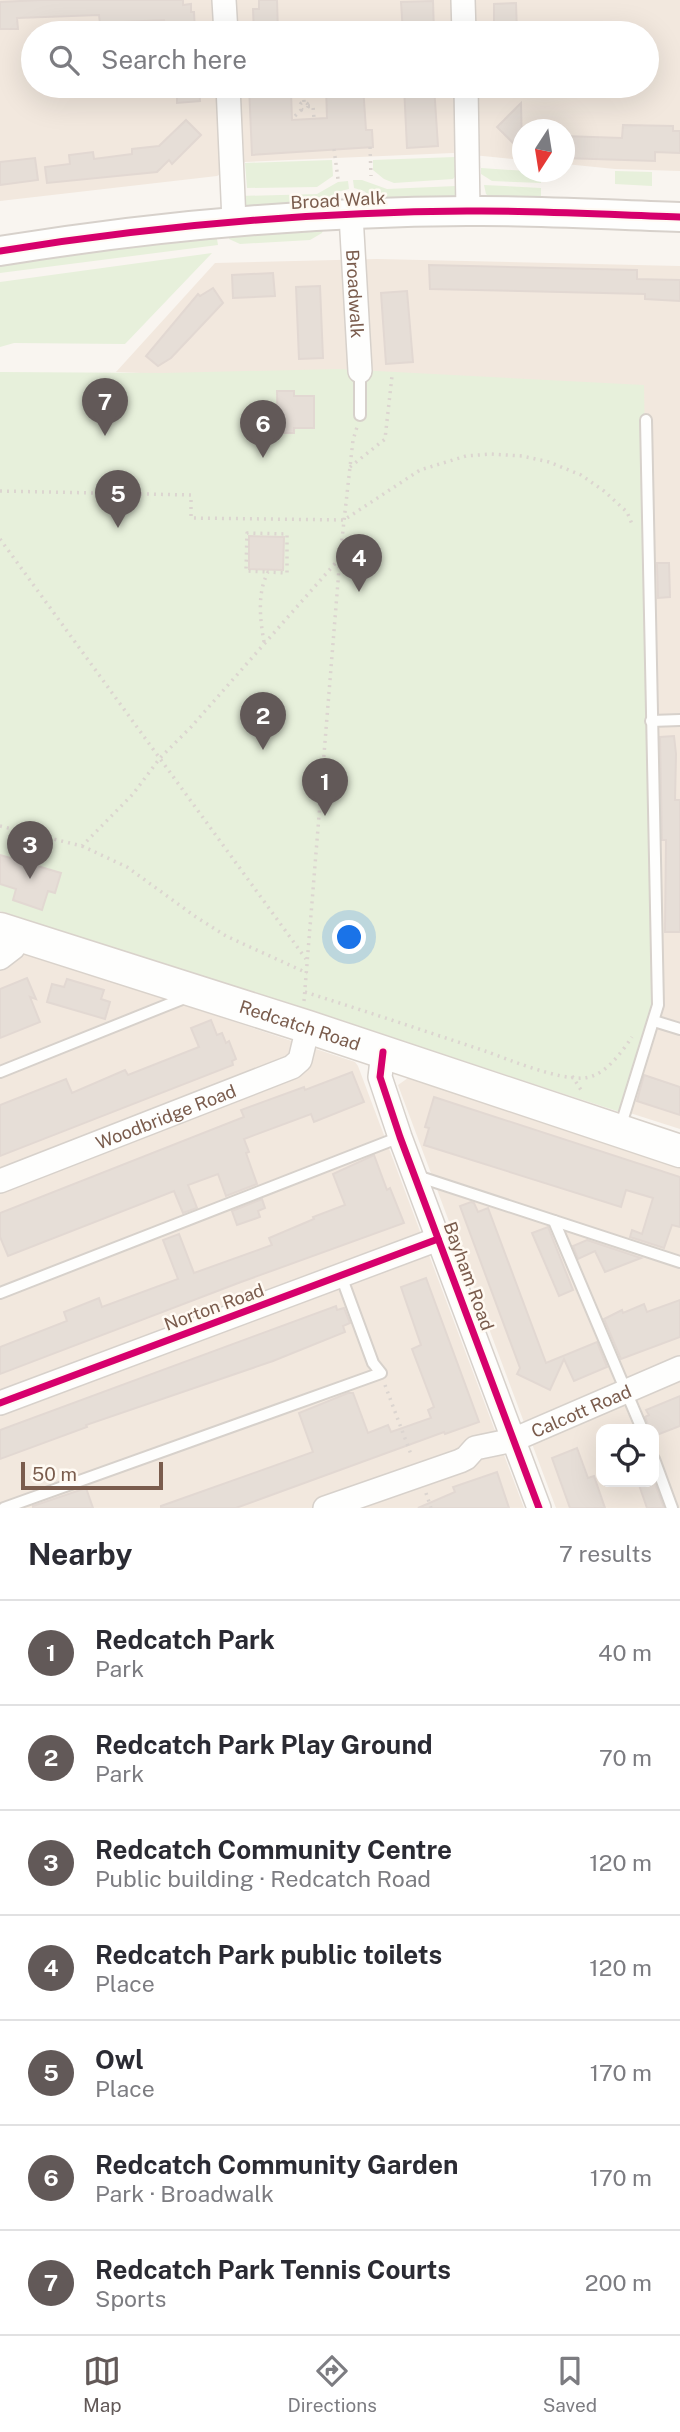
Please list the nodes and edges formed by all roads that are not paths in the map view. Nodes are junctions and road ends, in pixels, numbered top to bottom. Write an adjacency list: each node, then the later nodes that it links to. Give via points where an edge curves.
1 (224, 0): 3 (street)
2 (463, 0): 4 (street)
3 (225, 21)
4 (464, 21)
5 (229, 98): 10 (street)
6 (466, 98): 7 (street)
7 (468, 211): 8 (street, Broad Walk); 9 (street, Broad Walk)
8 (351, 215): 10 (street, Broad Walk); 12 (street, Broadwalk)
9 (680, 217)
10 (234, 221): 11 (street, Broad Walk)
11 (0, 251)
12 (360, 371): 13 (lane)
13 (360, 415)
14 (646, 420): 15 (lane)
15 (651, 720): 16 (lane); 19 (lane, via 658,1005)
16 (680, 720)
17 (7, 941): 18 (main road, Redcatch Road)
18 (199, 992): 20 (main road, Redcatch Road); 23 (lane)
19 (654, 1021): 21 (lane); 24 (lane)
20 (308, 1027): 22 (main road, Redcatch Road); 28 (street, Woodbridge Road, via 300,1060 292,1067)
21 (680, 1029)
22 (383, 1052): 24 (main road, Redcatch Road); 25 (street, Bayham Road, via 380,1077)
23 (0, 1072)
24 (619, 1131): 26 (main road, Redcatch Road)
25 (400, 1137): 27 (street, Bayham Road); 33 (lane)
26 (680, 1151)
27 (415, 1175): 29 (lane); 30 (street, Bayham Road)
28 (0, 1181)
29 (554, 1221): 31 (lane); 35 (lane)
30 (438, 1239): 32 (street, Norton Road); 38 (street, Bayham Road)
31 (680, 1262)
32 (341, 1276): 36 (street, Norton Road); 40 (lane, via 380,1373)
33 (0, 1293)
34 (680, 1368): 35 (street, Calcott Road)
35 (628, 1391): 37 (lane); 38 (street, Calcott Road)
36 (0, 1403)
37 (640, 1424)
38 (513, 1440): 41 (street, Calcott Road, via 475,1448 460,1461); 42 (street, Bayham Road)
39 (659, 1473): 43 (lane)
40 (4, 1508)
41 (326, 1508)
42 (539, 1508)
43 (672, 1508)

